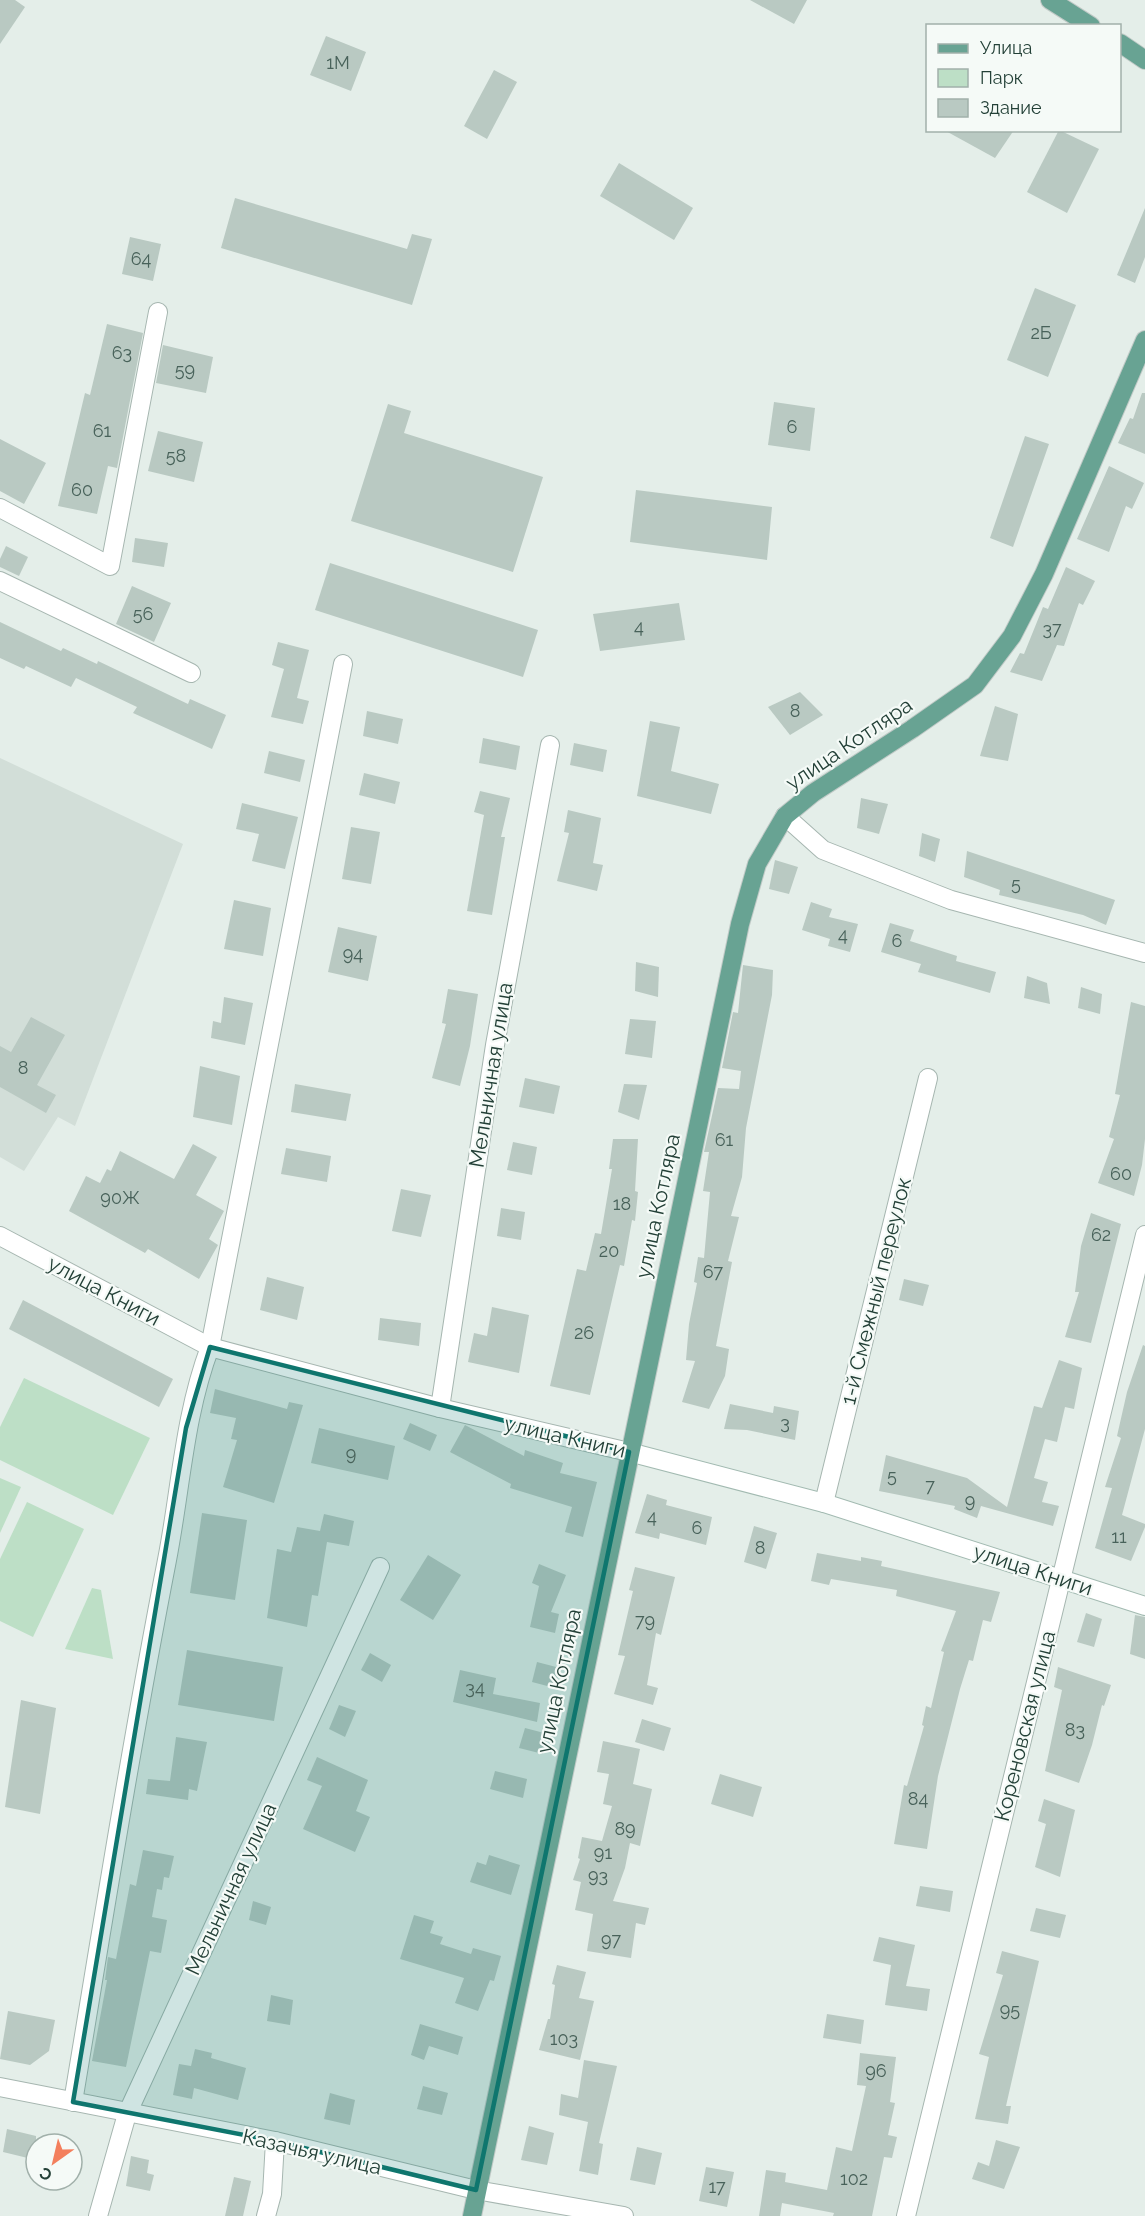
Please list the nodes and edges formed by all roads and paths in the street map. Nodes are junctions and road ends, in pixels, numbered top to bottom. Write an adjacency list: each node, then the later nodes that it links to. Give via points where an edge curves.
1 (1050, 0): 2 (main road)
2 (1088, 24)
3 (1121, 44): 4 (main road)
4 (1145, 60)
5 (159, 312): 7 (street, via 110,566)
6 (1145, 340): 12 (main road, улица Котляра, via 1044,574 1012,636 975,685 813,793)
7 (0, 508)
8 (0, 581): 10 (street)
9 (343, 664): 17 (street)
10 (191, 673)
11 (550, 745): 18 (street, Мельничная улица, via 495,1045)
12 (785, 816): 13 (street, via 823,850 951,900); 19 (main road, улица Котляра, via 757,864 740,924)
13 (1145, 953)
14 (928, 1078): 20 (street, 1-й Смежный переулок)
15 (1145, 1235): 22 (street, Кореновская улица)
16 (0, 1236): 17 (street, улица Книги)
17 (210, 1347): 18 (street, улица Книги); 25 (street, via 196,1383 186,1428 174,1525)
18 (440, 1408): 19 (street, улица Книги)
19 (630, 1452): 20 (street, улица Книги); 28 (main road, улица Котляра)
20 (824, 1503): 22 (street, улица Книги)
21 (380, 1567): 26 (street, Мельничная улица)
22 (1061, 1580): 23 (street, улица Книги); 33 (street, Кореновская улица)
23 (1145, 1606)
24 (0, 2087): 25 (street, Казачья улица)
25 (73, 2102): 26 (street, Казачья улица)
26 (127, 2114): 27 (street, Казачья улица); 29 (street, Мельничная улица)
27 (275, 2141): 28 (street, Казачья улица); 30 (street, via 272,2194)
28 (476, 2190): 31 (main road, улица Котляра); 32 (street, Казачья улица)
29 (98, 2216)
30 (266, 2216)
31 (472, 2216)
32 (624, 2216)
33 (906, 2216)

